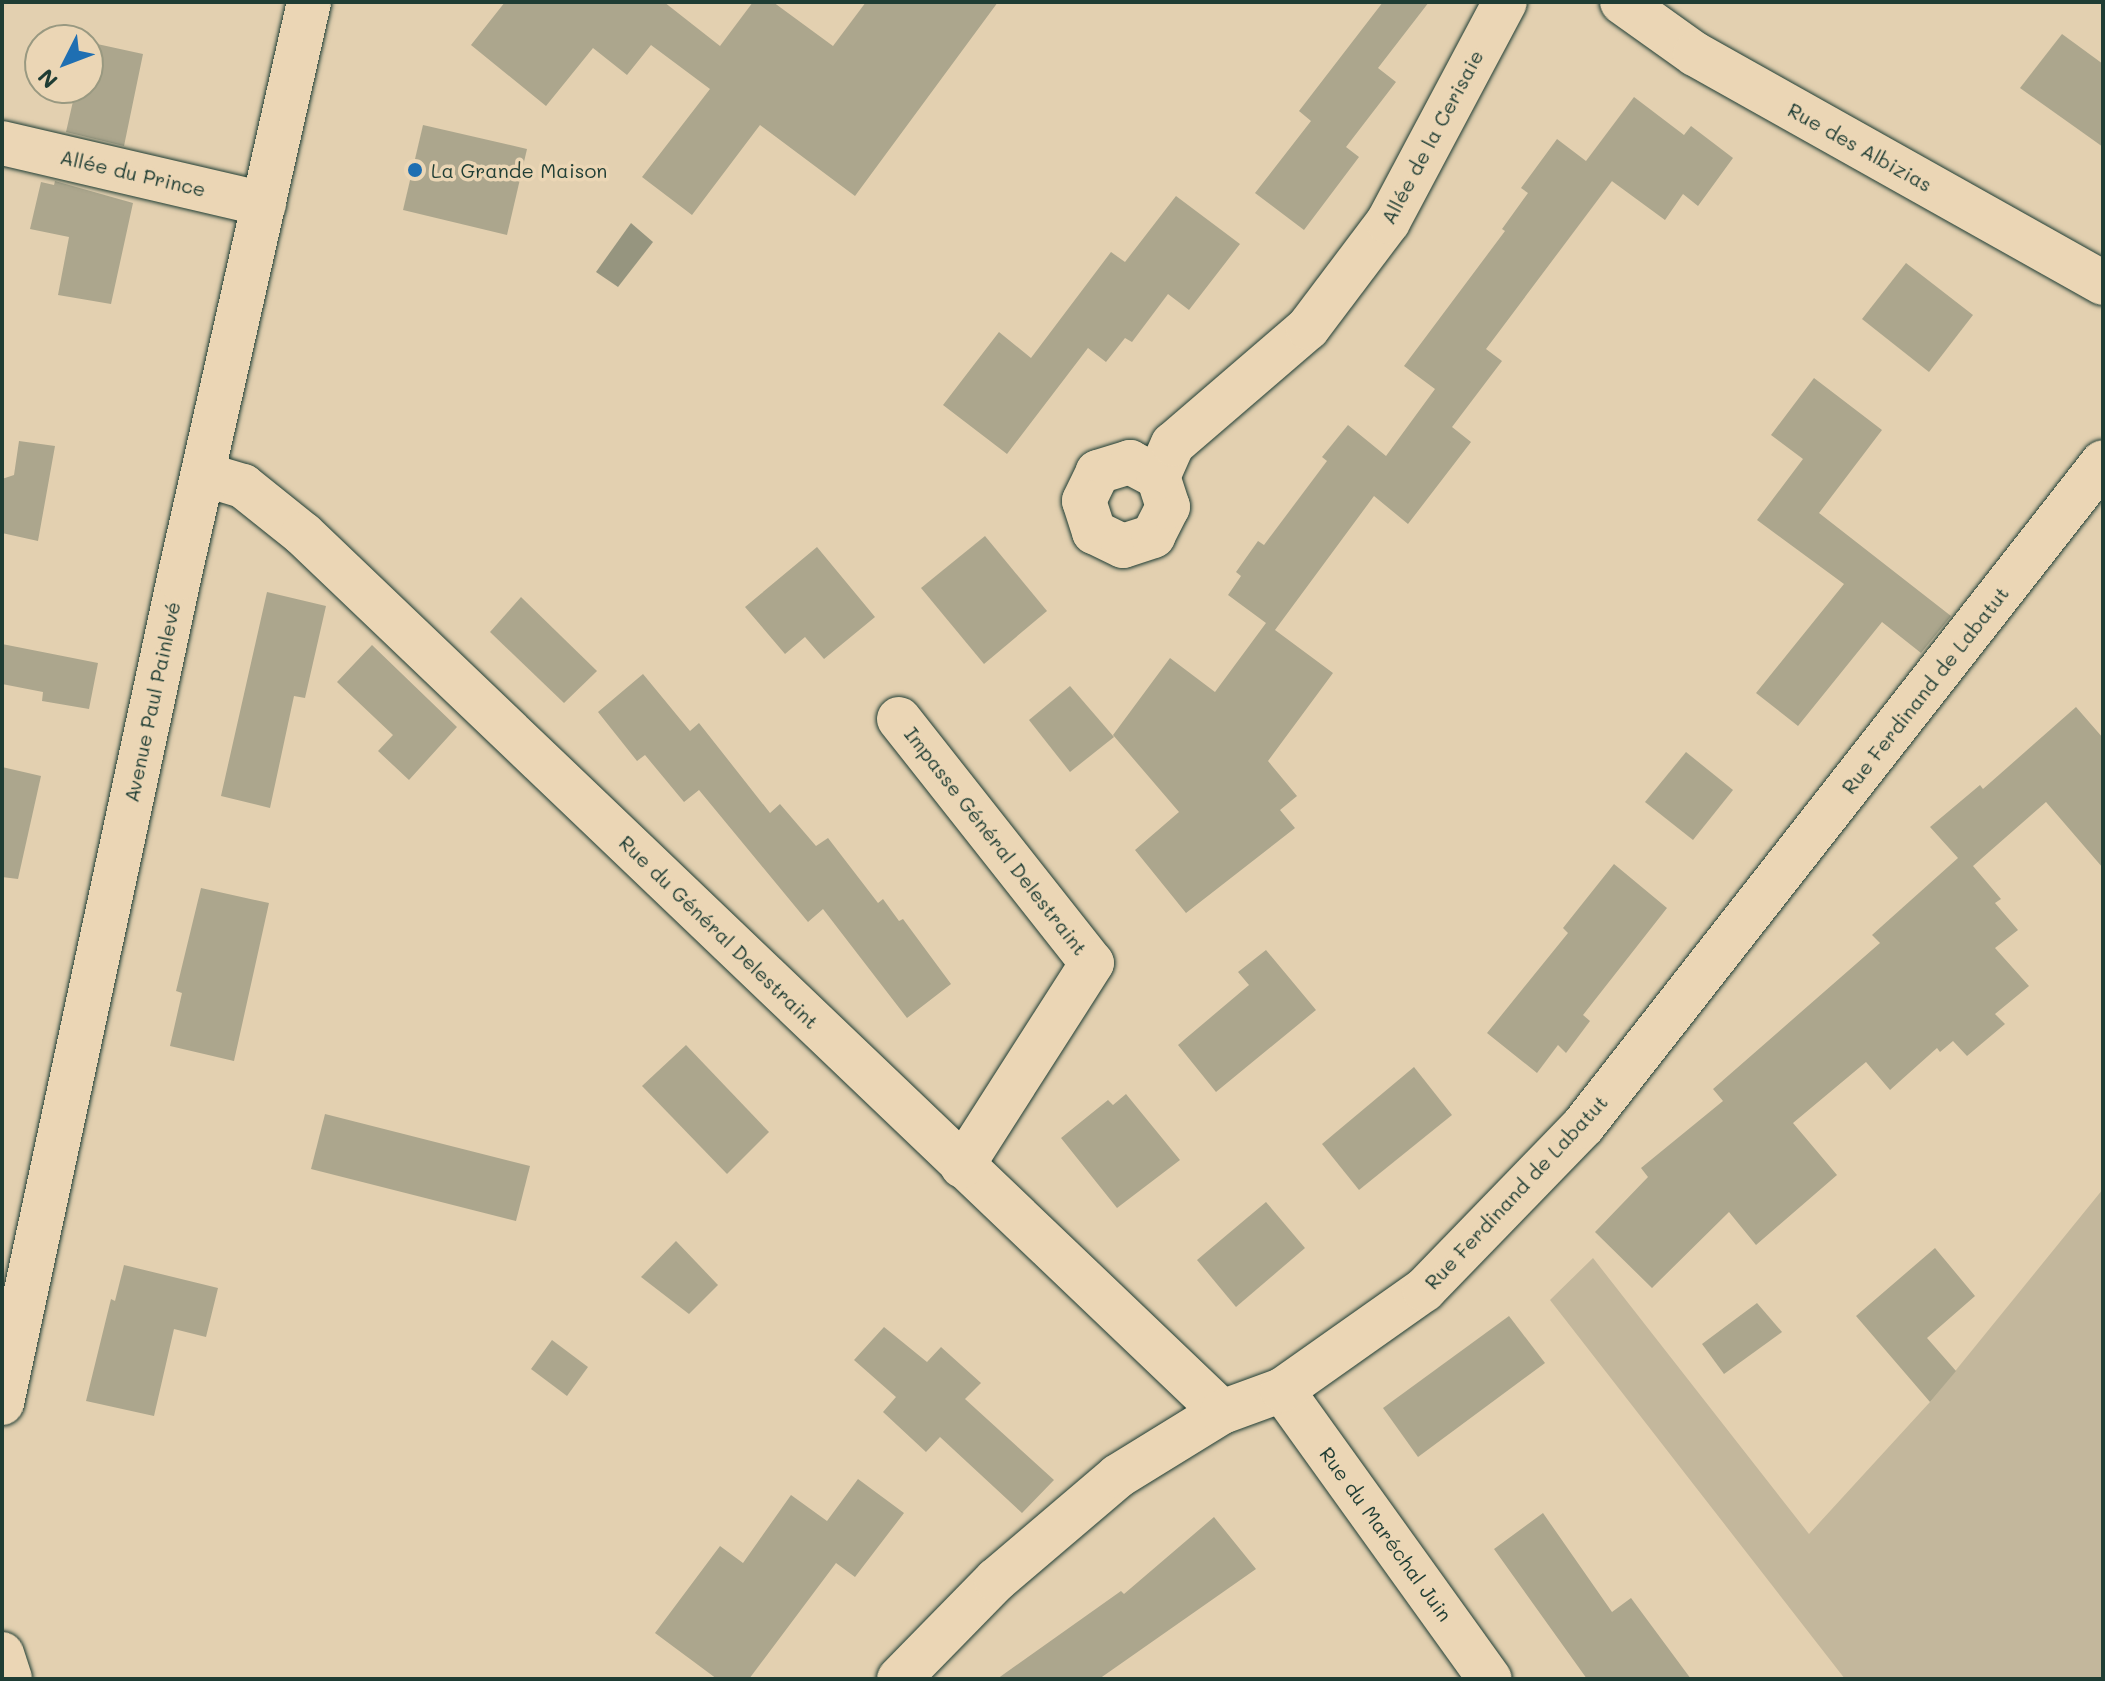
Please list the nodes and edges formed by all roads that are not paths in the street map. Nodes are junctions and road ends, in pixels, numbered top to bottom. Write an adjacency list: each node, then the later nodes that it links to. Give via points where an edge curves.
1 (309, 2): 5 (street, Avenue Paul Painlevé)
2 (1505, 2): 9 (street, Allée de la Cerisaie, via 1388,222 1308,328 1173,444)
3 (1622, 2): 6 (street, Rue des Albizias, via 1695,54)
4 (2, 143): 5 (street, Allée du Prince)
5 (264, 204): 8 (street, Avenue Paul Painlevé)
6 (2103, 283)
7 (2103, 462): 12 (street, Rue Ferdinand de Labatut, via 1583,1126 1424,1290)
8 (203, 474): 11 (street, Rue du Général Delestraint, via 243,486 303,534); 13 (street, Avenue Paul Painlevé)
9 (1158, 477)
10 (899, 719): 11 (street, Impasse Général Delestraint, via 1092,963)
11 (962, 1166): 14 (street, Rue du Général Delestraint)
12 (1282, 1390): 14 (street, Rue Ferdinand de Labatut); 16 (street, Rue du Maréchal Juin)
13 (2, 1403)
14 (1222, 1412): 15 (street, Rue Ferdinand de Labatut, via 1118,1476 996,1580)
15 (899, 1679)
16 (1490, 1679)

